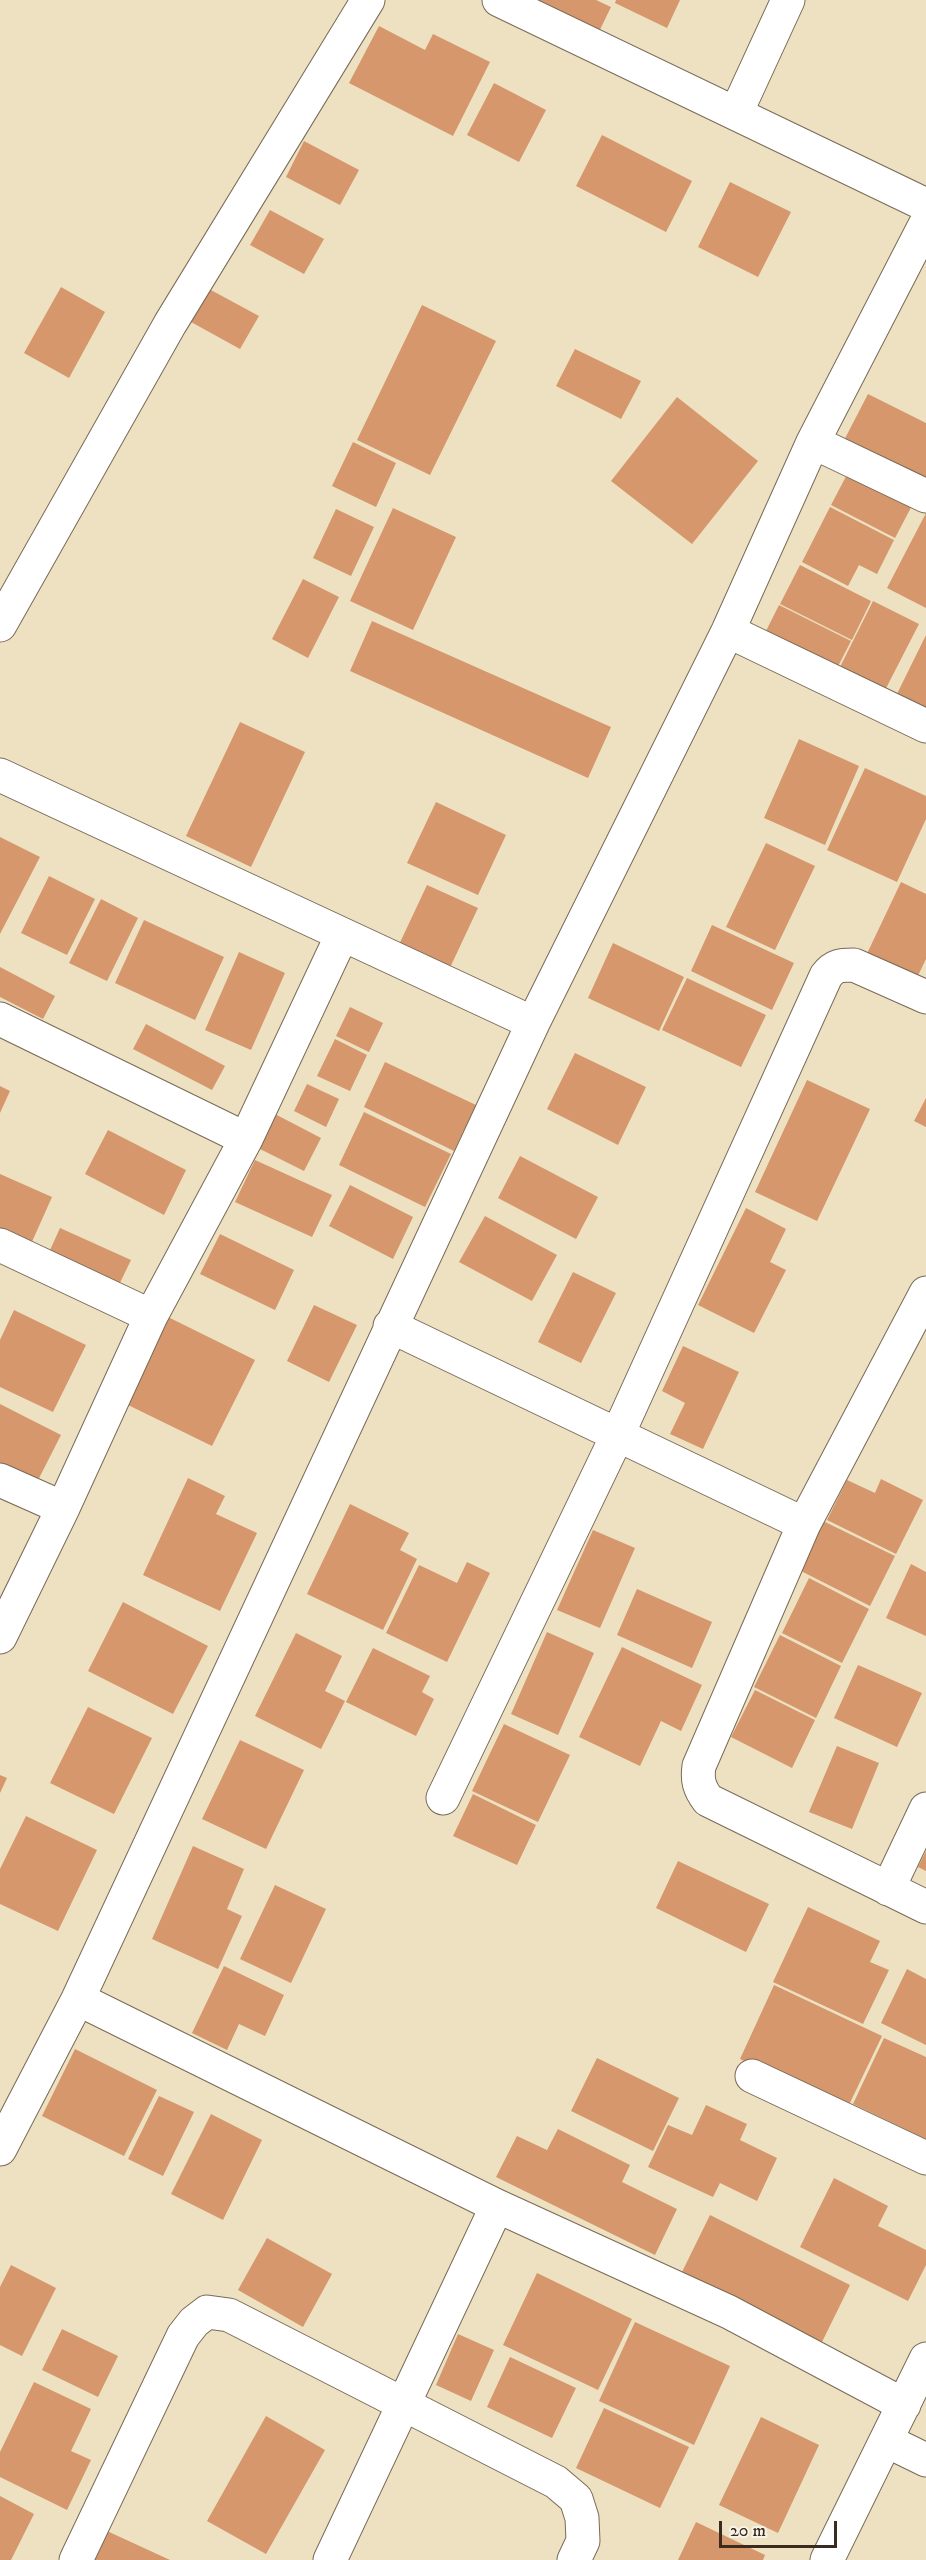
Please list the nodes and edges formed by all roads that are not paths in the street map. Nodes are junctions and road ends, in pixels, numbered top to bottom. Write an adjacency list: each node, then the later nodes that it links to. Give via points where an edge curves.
1 (368, 0): 9 (street, via 170,324)
2 (499, 0): 4 (street)
3 (788, 0): 4 (street)
4 (736, 113): 5 (street)
5 (926, 205)
6 (926, 224): 7 (street)
7 (813, 442): 8 (street); 10 (street)
8 (926, 496)
9 (0, 625)
10 (728, 631): 11 (street); 16 (street)
11 (926, 726)
12 (0, 775): 13 (street)
13 (342, 934): 16 (street); 17 (street)
14 (926, 997): 22 (street, via 854,965 841,964 826,976)
15 (0, 1019): 17 (street)
16 (533, 1023): 21 (street)
17 (246, 1139): 20 (street)
18 (0, 1245): 20 (street)
19 (926, 1293): 25 (street)
20 (152, 1316): 24 (street)
21 (390, 1326): 22 (street); 31 (street)
22 (618, 1434): 25 (street); 27 (street)
23 (0, 1480): 24 (street)
24 (63, 1508): 26 (street)
25 (804, 1524): 29 (street, via 699,1766 700,1790 708,1800)
26 (0, 1637)
27 (443, 1798)
28 (926, 1809): 29 (street)
29 (888, 1889): 30 (street)
30 (926, 1907)
31 (78, 2000): 33 (street); 35 (street)
32 (752, 2076): 34 (street)
33 (0, 2149)
34 (926, 2158)
35 (497, 2206): 37 (street); 38 (street, via 729,2312)
36 (926, 2359): 38 (street)
37 (405, 2404): 41 (street, via 229,2315 207,2312 183,2336); 42 (street); 43 (street, via 556,2482 576,2499 583,2541)
38 (904, 2405): 39 (street)
39 (887, 2441): 40 (street); 44 (street)
40 (926, 2460)
41 (76, 2560)
42 (330, 2560)
43 (574, 2560)
44 (827, 2560)

